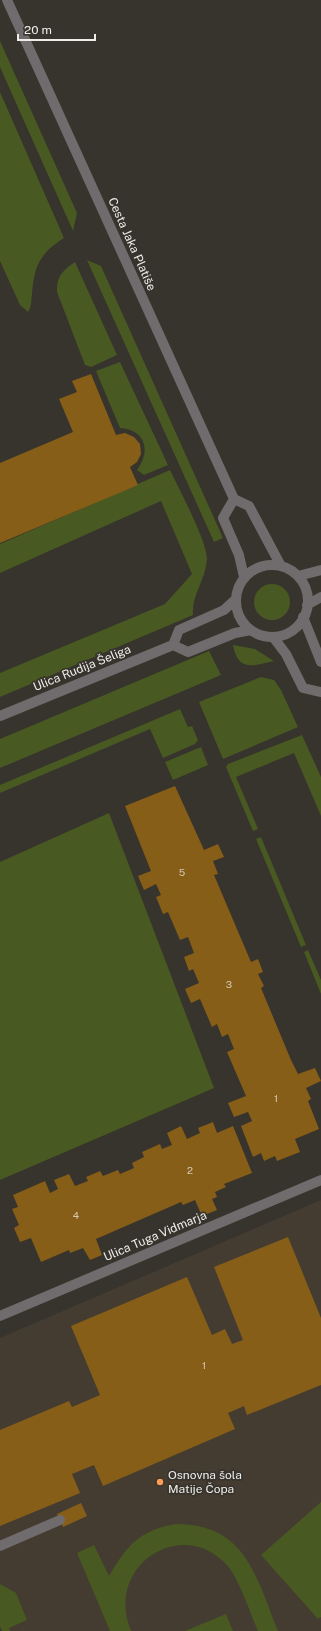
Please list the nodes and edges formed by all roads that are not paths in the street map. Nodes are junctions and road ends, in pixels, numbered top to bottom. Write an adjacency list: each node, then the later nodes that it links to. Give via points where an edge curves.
1 (7, 0): 2 (street, Cesta Jaka Platiše)
2 (234, 499): 3 (street, via 249,506); 5 (street, via 223,518 239,555)
3 (281, 566): 5 (street, via 262,566); 6 (street, via 294,571)
4 (321, 570): 6 (street)
5 (244, 576): 8 (street, via 238,586)
6 (298, 576): 9 (street, via 306,589)
7 (321, 596): 9 (street)
8 (235, 600): 11 (street, via 239,616); 13 (street, via 224,610 179,630)
9 (307, 605): 10 (street)
10 (303, 618): 12 (street, via 291,631); 14 (street)
11 (251, 630): 12 (street, via 256,634); 13 (street, via 235,633 188,652)
12 (273, 636): 15 (street, via 304,688)
13 (173, 645): 16 (street, Ulica Rudija Šeliga)
14 (321, 662)
15 (321, 692)
16 (0, 716)
17 (321, 1180): 18 (street, Ulica Tuga Vidmarja)
18 (0, 1316)
19 (60, 1520): 20 (street)
20 (0, 1546)

